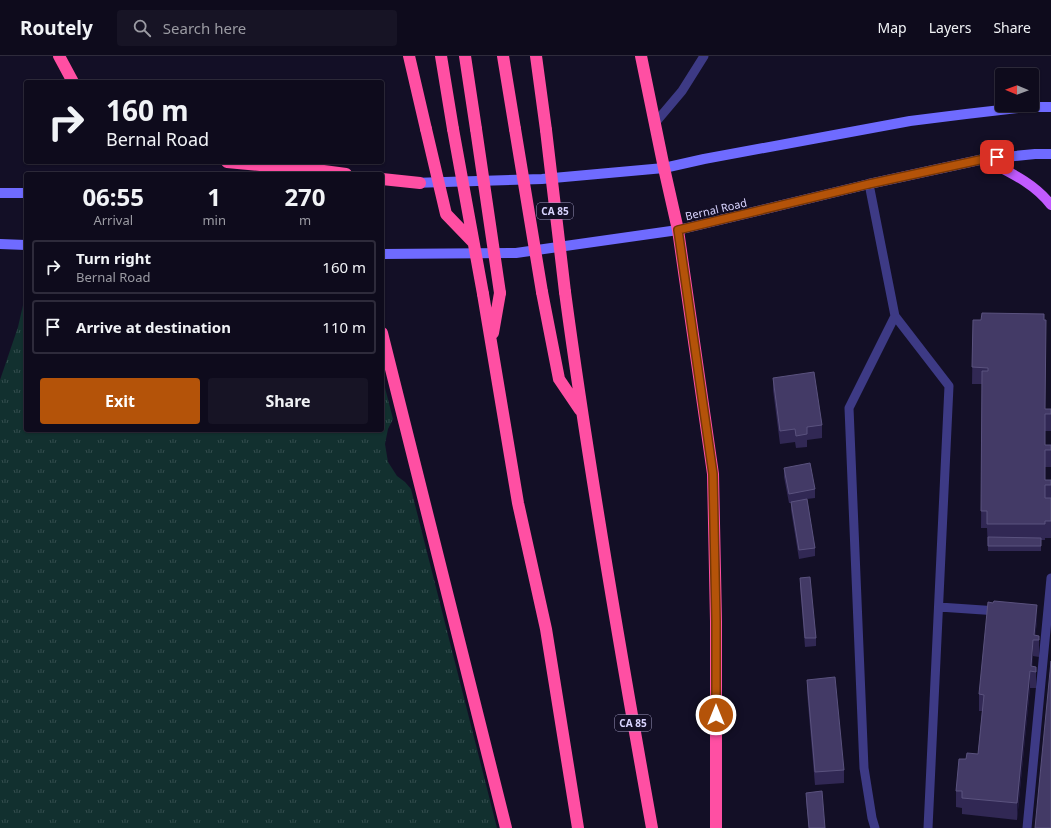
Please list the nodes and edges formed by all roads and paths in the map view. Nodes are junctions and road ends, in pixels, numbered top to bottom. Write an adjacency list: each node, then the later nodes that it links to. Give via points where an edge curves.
1 (59, 56): 9 (highway)
2 (409, 56): 25 (highway, bridge, via 446,214)
3 (441, 56): 25 (highway, bridge)
4 (465, 56): 31 (highway, bridge, via 500,293)
5 (503, 56): 32 (highway, bridge, via 542,292 559,378)
6 (536, 56): 32 (highway, CA 85, bridge)
7 (641, 56): 11 (highway)
8 (704, 56): 11 (lane, via 682,91)
9 (72, 80)
10 (1051, 106): 15 (main road, via 910,121)
11 (655, 123): 15 (highway)
12 (1051, 154): 13 (main road, Bernal Road)
13 (984, 159): 20 (main road, Bernal Road); 23 (main road, via 1028,182)
14 (249, 164): 16 (highway)
15 (664, 168): 18 (main road, via 542,179); 24 (highway)
16 (331, 172)
17 (384, 179): 18 (highway)
18 (420, 183): 19 (main road)
19 (384, 184)
20 (869, 184): 24 (main road, Bernal Road); 29 (lane)
21 (0, 193): 22 (main road)
22 (24, 193)
23 (1051, 206)
24 (678, 230): 28 (main road, Bernal Road, via 516,253); 39 (highway, via 713,474)
25 (473, 242): 31 (highway, bridge)
26 (0, 244): 27 (main road)
27 (24, 245)
28 (384, 254)
29 (895, 316): 34 (lane, via 949,386); 40 (lane, via 849,408 864,768)
30 (384, 341): 36 (highway)
31 (491, 343): 37 (highway, via 518,503 546,629)
32 (581, 412): 38 (highway, CA 85)
33 (1051, 578): 42 (lane, via 1044,614)
34 (938, 607): 35 (lane); 41 (lane)
35 (1009, 611)
36 (506, 828)
37 (578, 828)
38 (652, 828)
39 (716, 828)
40 (875, 828)
41 (928, 828)
42 (1027, 828)

